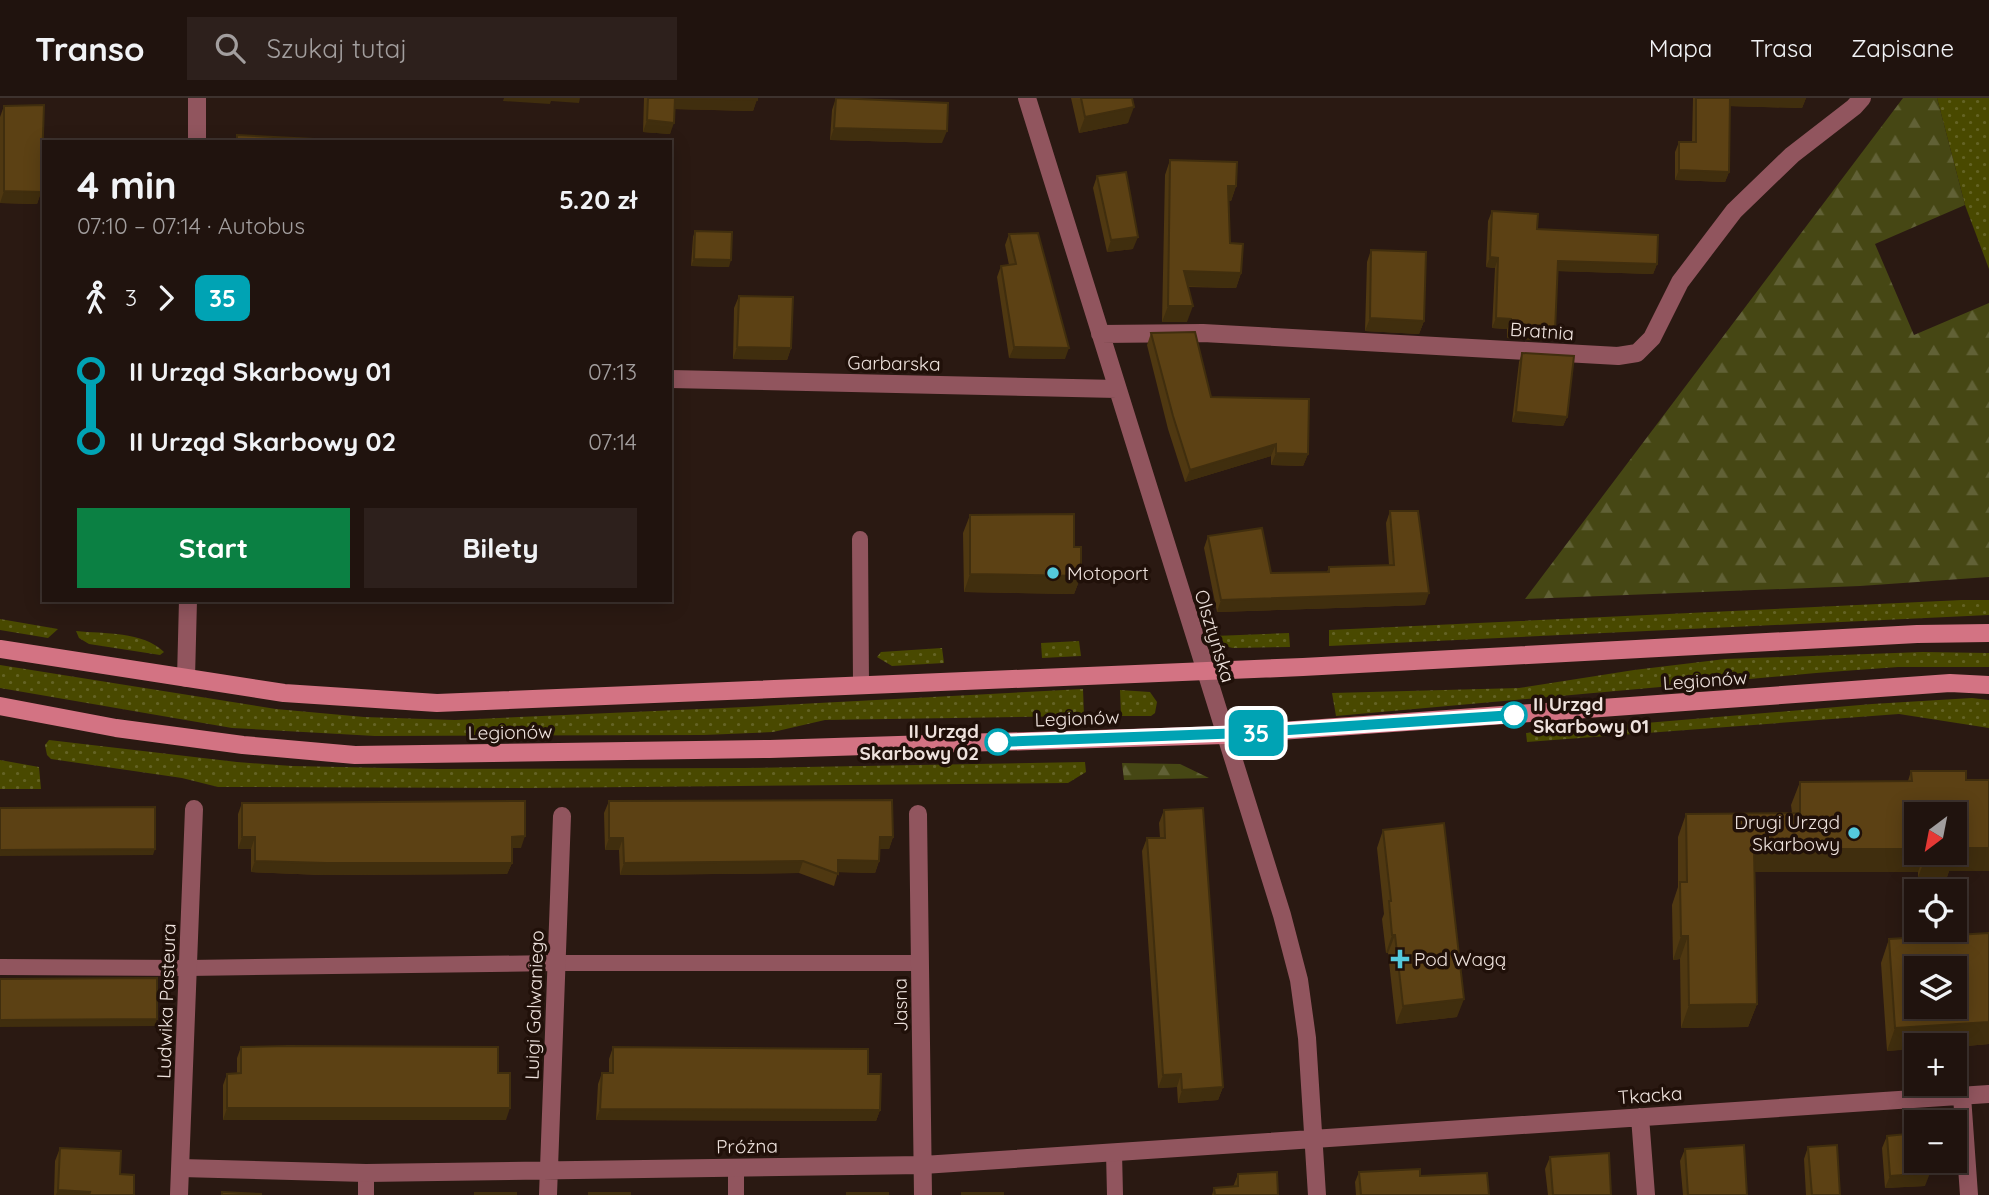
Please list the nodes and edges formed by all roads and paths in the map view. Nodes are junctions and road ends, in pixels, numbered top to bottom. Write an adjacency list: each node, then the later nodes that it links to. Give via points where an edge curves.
1 (197, 98): 4 (street)
2 (1027, 98): 5 (street, Olsztyńska)
3 (1862, 98): 5 (street, Bratnia, via 1792,155 1734,211 1679,282 1652,338 1637,353 1618,356 1203,333)
4 (197, 140)
5 (1100, 334): 7 (street, Olsztyńska)
6 (672, 379): 7 (street, Garbarska)
7 (1117, 389): 12 (street, Olsztyńska)
8 (860, 539): 14 (lane)
9 (188, 602): 13 (street)
10 (1989, 633): 12 (street, Legionów)
11 (0, 649): 13 (street, Legionów)
12 (1205, 670): 14 (street, Legionów); 17 (street, Olsztyńska)
13 (186, 678): 14 (street, Legionów, via 285,693 437,702)
14 (860, 684)
15 (1989, 685): 17 (street, Legionów, via 1950,683)
16 (0, 706): 17 (street, Legionów, via 116,728 355,755 770,750)
17 (1224, 734): 29 (street, Olsztyńska, via 1299,980)
18 (194, 809): 24 (street, Ludwika Pasteura)
19 (918, 814): 22 (street, Jasna)
20 (562, 816): 21 (street, Luigi Galwaniego)
21 (556, 963): 22 (lane); 24 (lane); 34 (street, Luigi Galwaniego)
22 (920, 963): 31 (street, Jasna)
23 (0, 967): 24 (lane)
24 (188, 968): 32 (street, Ludwika Pasteura)
25 (1989, 1094): 27 (street, Tkacka)
26 (1962, 1096): 28 (street, Tkacka); 44 (street)
27 (1967, 1096)
28 (1640, 1117): 29 (street, Tkacka); 43 (street)
29 (1313, 1138): 30 (street, Próżna); 42 (street, Olsztyńska)
30 (1114, 1152): 31 (street, Próżna); 41 (lane)
31 (923, 1165): 33 (street, Próżna); 40 (street, Jasna)
32 (181, 1168): 35 (street, Próżna); 36 (street, Ludwika Pasteura)
33 (736, 1168): 34 (street, Próżna); 39 (lane)
34 (548, 1171): 35 (street, Próżna); 38 (street, Luigi Galwaniego)
35 (366, 1173): 37 (lane)
36 (179, 1195)
37 (366, 1195)
38 (548, 1195)
39 (736, 1195)
40 (923, 1195)
41 (1115, 1195)
42 (1317, 1195)
43 (1646, 1195)
44 (1969, 1195)

